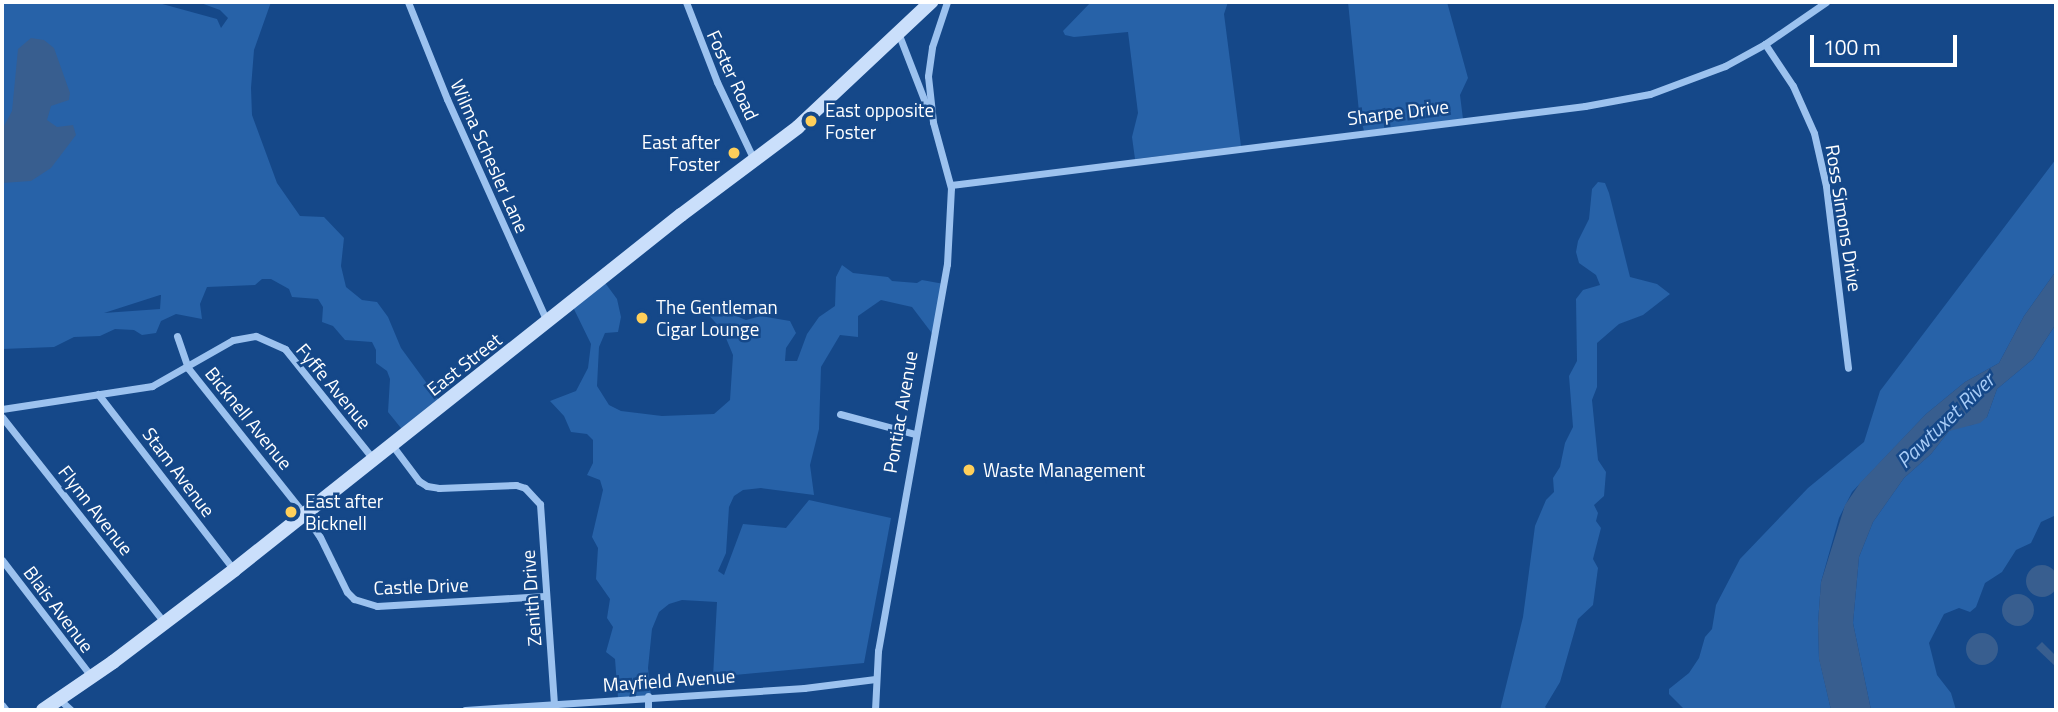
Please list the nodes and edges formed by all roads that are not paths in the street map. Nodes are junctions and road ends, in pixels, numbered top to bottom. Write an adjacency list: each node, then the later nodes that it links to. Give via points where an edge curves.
1 (408, 2): 11 (street, Wilma Schesler Lane)
2 (686, 2): 9 (street, Foster Road)
3 (931, 2): 6 (main road)
4 (947, 2): 8 (street, Pontiac Avenue, via 932,47)
5 (1826, 2): 7 (street, Sharpe Drive)
6 (899, 35): 8 (street, Pontiac Avenue); 9 (main road, East Street, via 798,127)
7 (1765, 44): 10 (street, Sharpe Drive, via 1684,83 1585,106); 14 (street, Ross Simons Drive, via 1793,86 1814,133 1826,186)
8 (933, 122): 10 (street, Pontiac Avenue)
9 (754, 160): 11 (main road, East Street)
10 (951, 185): 19 (street, Pontiac Avenue, via 947,264)
11 (548, 323): 20 (main road, East Street)
12 (177, 337): 13 (street, Bicknell Avenue)
13 (188, 368): 15 (street, via 152,386); 21 (street, Fyffe Avenue, via 243,336 257,336 285,349); 22 (street, Bicknell Avenue)
14 (1848, 368)
15 (98, 394): 16 (street); 24 (street, Stam Avenue)
16 (2, 409)
17 (840, 414): 19 (street)
18 (2, 417): 26 (street, Flynn Avenue)
19 (915, 434): 28 (street, Pontiac Avenue)
20 (392, 445): 21 (main road, East Street); 25 (street, Zenith Drive, via 427,486 516,485 531,492 540,504)
21 (373, 459): 22 (main road, East Street)
22 (305, 515): 24 (main road, East Street); 25 (street, Castle Drive, via 347,592 365,603)
23 (2, 560): 27 (street, Blais Avenue)
24 (234, 570): 26 (main road, East Street)
25 (545, 596): 31 (street, Zenith Drive)
26 (164, 623): 27 (main road, East Street)
27 (92, 677): 30 (main road, East Street)
28 (875, 679): 29 (street, Mayfield Avenue, via 804,688); 39 (street, Pontiac Avenue)
29 (648, 696): 33 (street, Mayfield Avenue); 38 (street)
30 (59, 699): 35 (main road, East Street); 36 (street)
31 (554, 704): 33 (street, Mayfield Avenue); 37 (street, Mayfield Avenue)
32 (2, 705): 34 (street)
33 (574, 707)
34 (6, 710)
35 (43, 710)
36 (71, 710)
37 (465, 710)
38 (648, 710)
39 (875, 710)

